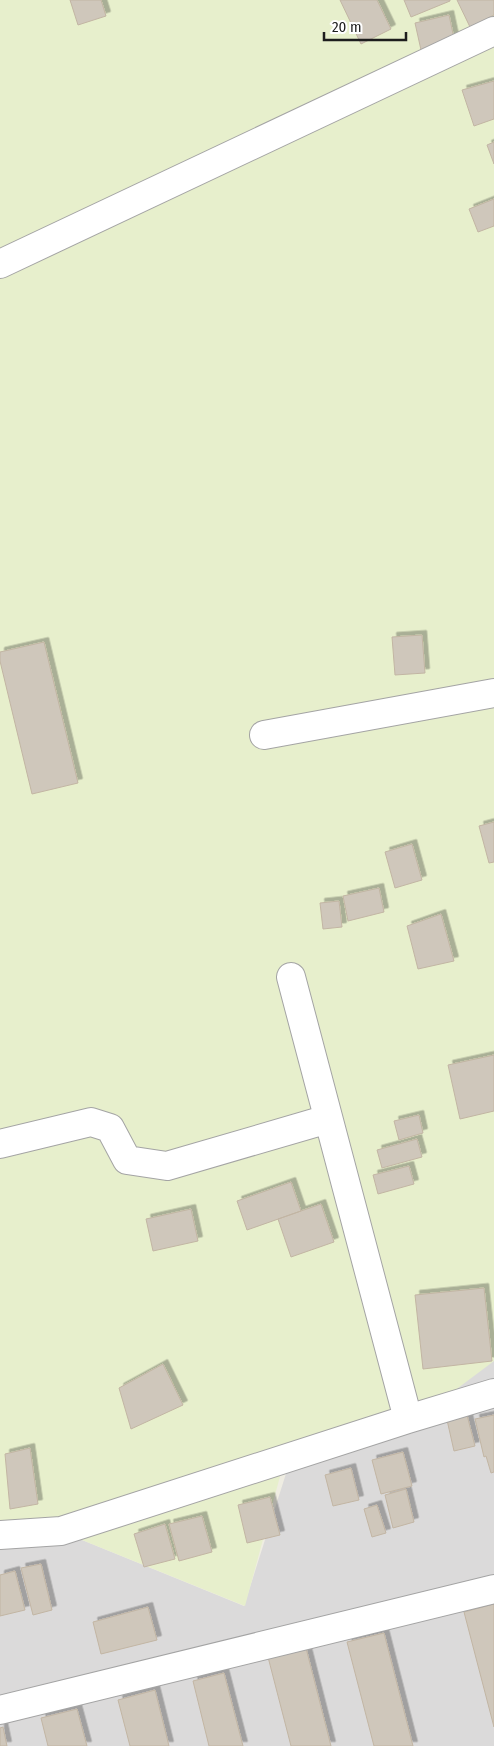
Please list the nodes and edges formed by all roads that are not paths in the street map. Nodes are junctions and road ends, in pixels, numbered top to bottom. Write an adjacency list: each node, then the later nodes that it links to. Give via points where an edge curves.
1 (494, 31): 2 (street)
2 (0, 264)
3 (494, 694): 4 (street)
4 (264, 735)
5 (291, 977): 6 (street)
6 (328, 1119): 7 (street, via 167,1166 127,1160 110,1128 91,1122); 9 (street)
7 (0, 1144)
8 (494, 1393): 9 (street)
9 (408, 1419): 10 (street, via 61,1531)
10 (0, 1535)
11 (494, 1589): 12 (street)
12 (0, 1710)

